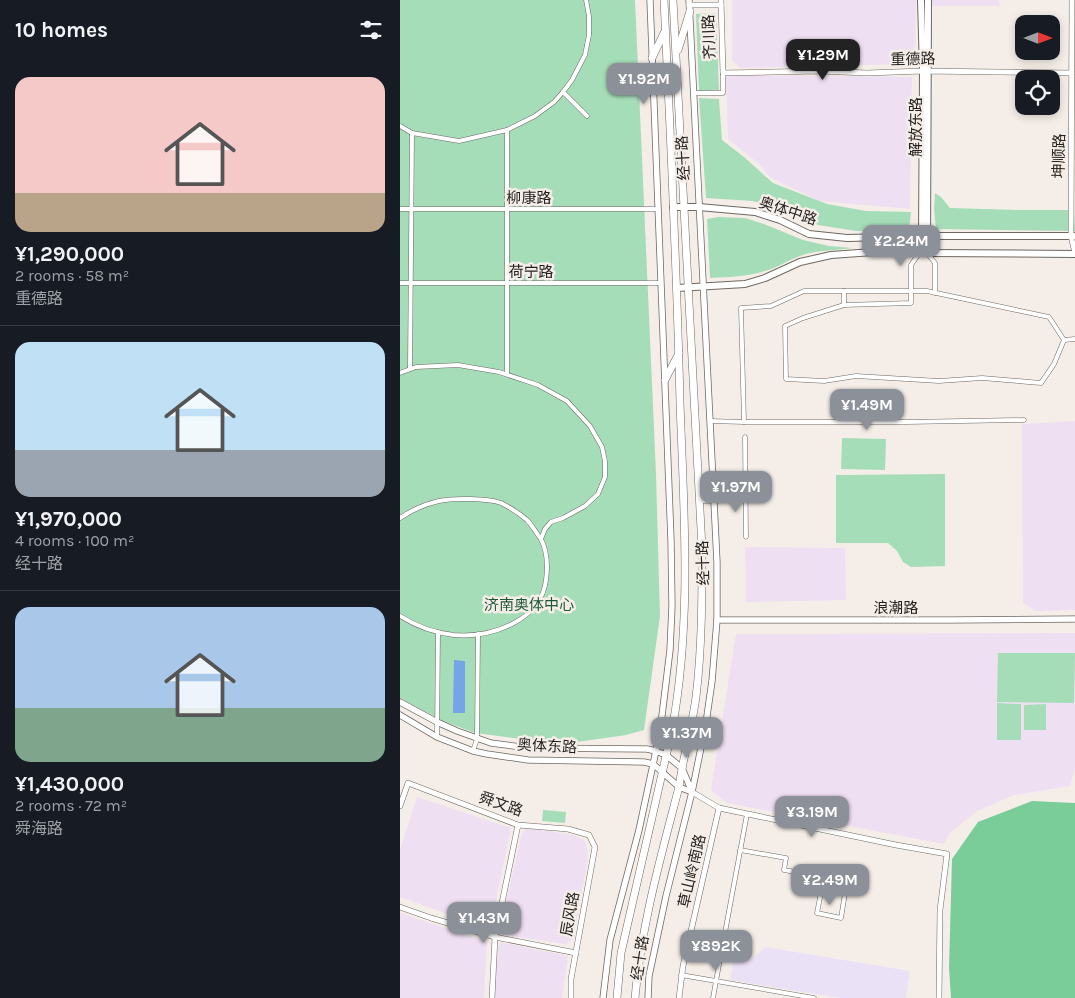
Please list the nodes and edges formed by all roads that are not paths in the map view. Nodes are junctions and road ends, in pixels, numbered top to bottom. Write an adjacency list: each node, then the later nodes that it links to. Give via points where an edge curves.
1 (586, 0): 17 (street, via 589,35 585,55)
2 (650, 0): 12 (main road, 经十路)
3 (673, 0): 11 (highway, 经十路)
4 (921, 0): 14 (main road, 解放东路)
5 (928, 0): 14 (main road, 解放东路)
6 (1072, 0): 13 (street, 坤顺路)
7 (663, 2): 10 (highway, 经十路)
8 (721, 3): 9 (street); 15 (street, 齐川路)
9 (689, 5): 11 (highway); 18 (main road, 经十路)
10 (665, 30): 12 (highway); 23 (highway, 经十路)
11 (676, 55): 24 (highway, 经十路)
12 (652, 58): 29 (main road, 经十路)
13 (1074, 62): 16 (street, 坤顺路)
14 (926, 72): 15 (street, 重德路); 16 (street, 重德路); 30 (main road, 解放东路)
15 (723, 73): 18 (street, via 724,93)
16 (1072, 73): 31 (street, 坤顺路)
17 (563, 92): 19 (street); 21 (street, via 535,116)
18 (694, 93): 25 (main road, 经十路)
19 (587, 116)
20 (400, 126): 22 (street)
21 (507, 130): 22 (street, via 459,141); 28 (street)
22 (412, 133): 27 (street)
23 (673, 207): 24 (main road, 奥体中路); 39 (highway, 经十路)
24 (684, 207): 25 (main road, 奥体中路); 40 (highway, 经十路)
25 (699, 208): 30 (main road, 奥体中路, via 759,213 809,234 847,238); 38 (main road, 经十路)
26 (400, 209): 27 (street, 柳康路)
27 (412, 209): 28 (street, 柳康路); 35 (street)
28 (507, 209): 29 (street, 柳康路); 36 (street)
29 (658, 209): 37 (main road, 经十路)
30 (924, 236): 31 (main road, 奥体中路); 32 (main road, 解放东路)
31 (1073, 236): 33 (street, 坤顺路)
32 (923, 253): 33 (main road); 38 (main road, via 831,255 800,262 745,284); 42 (street, via 911,265); 43 (street, via 934,263)
33 (1075, 253)
34 (400, 283): 35 (street, 荷宁路)
35 (411, 283): 36 (street, 荷宁路); 48 (street)
36 (507, 283): 37 (street, 荷宁路); 50 (street)
37 (661, 284): 51 (main road, 经十路)
38 (703, 286): 40 (main road); 53 (main road, 经十路)
39 (677, 288): 40 (main road); 47 (highway, 经十路)
40 (689, 288): 56 (highway, 经十路)
41 (844, 291): 42 (street); 44 (street); 54 (street, via 804,291 771,306 741,308)
42 (911, 291): 43 (street); 44 (street, via 911,303)
43 (935, 293): 46 (street, via 1049,317)
44 (844, 305): 46 (street, via 785,326 786,379 824,381 856,376 939,381 982,378 1041,383 1054,364)
45 (1075, 339): 46 (street)
46 (1064, 340)
47 (679, 353): 51 (highway); 77 (highway, 经十路, via 684,608 677,701)
48 (410, 369): 49 (street); 50 (street, via 458,365)
49 (400, 373)
50 (507, 374): 64 (street, via 538,385 567,402 590,426 605,461 605,477 598,494 585,506 551,522)
51 (665, 380): 76 (main road, 经十路, via 672,606 666,687)
52 (1024, 420): 54 (street)
53 (710, 421): 54 (street); 57 (main road, 经十路)
54 (744, 422)
55 (745, 437): 58 (street)
56 (699, 486): 57 (street); 61 (highway, 经十路)
57 (713, 487): 58 (street); 59 (main road, 经十路)
58 (745, 488): 60 (street)
59 (714, 500): 60 (street); 61 (street); 67 (main road, 经十路)
60 (745, 500): 63 (street)
61 (700, 501): 79 (highway, 经十路, via 701,647 696,697)
62 (400, 518): 64 (street, via 440,500 489,501 500,503 528,521)
63 (746, 538)
64 (541, 539): 69 (street, via 548,569 542,596 526,616 496,630)
65 (400, 616): 68 (street)
66 (1075, 619): 67 (main road, 浪潮路)
67 (718, 620): 82 (main road, 经十路, via 706,723)
68 (438, 632): 69 (street); 72 (street)
69 (478, 634): 74 (street)
70 (400, 702): 72 (main road)
71 (400, 715): 73 (main road, 奥体东路)
72 (437, 722): 73 (street); 74 (main road)
73 (437, 737): 75 (main road, 奥体东路)
74 (477, 739): 75 (street); 76 (main road, via 528,748)
75 (474, 751): 78 (main road, 奥体东路, via 528,760)
76 (656, 751): 77 (main road); 78 (main road, 经十路)
77 (666, 755): 79 (main road); 80 (highway, 经十路)
78 (653, 764): 80 (main road); 97 (main road, 经十路, via 610,940)
79 (682, 768): 81 (highway, 经十路); 82 (main road)
80 (662, 772): 81 (main road); 98 (highway, 经十路, via 622,953)
81 (679, 787): 82 (main road); 99 (highway, 经十路, via 648,914)
82 (692, 792): 84 (street); 100 (main road, 经十路, via 666,896 649,976)
83 (400, 806): 86 (street, 舜文路, via 408,783)
84 (719, 808): 85 (street); 93 (street, 草山岭南路)
85 (747, 814): 88 (street); 104 (street, via 947,854 940,910)
86 (518, 825): 87 (street, 舜文路, via 568,829); 91 (street)
87 (589, 835): 92 (street, 辰风路, via 595,847)
88 (740, 850): 89 (street, via 786,858 784,870 824,877 817,913 841,918 847,881); 94 (street)
89 (852, 882)
90 (400, 906): 91 (street)
91 (495, 937): 92 (street); 95 (street)
92 (576, 953): 96 (street, 辰风路)
93 (681, 975): 94 (street); 101 (street, 草山岭南路)
94 (716, 981): 102 (street); 103 (street)
95 (492, 998)
96 (571, 998)
97 (603, 998)
98 (617, 998)
99 (635, 998)
100 (648, 998)
101 (679, 998)
102 (713, 998)
103 (814, 998)
104 (939, 998)

